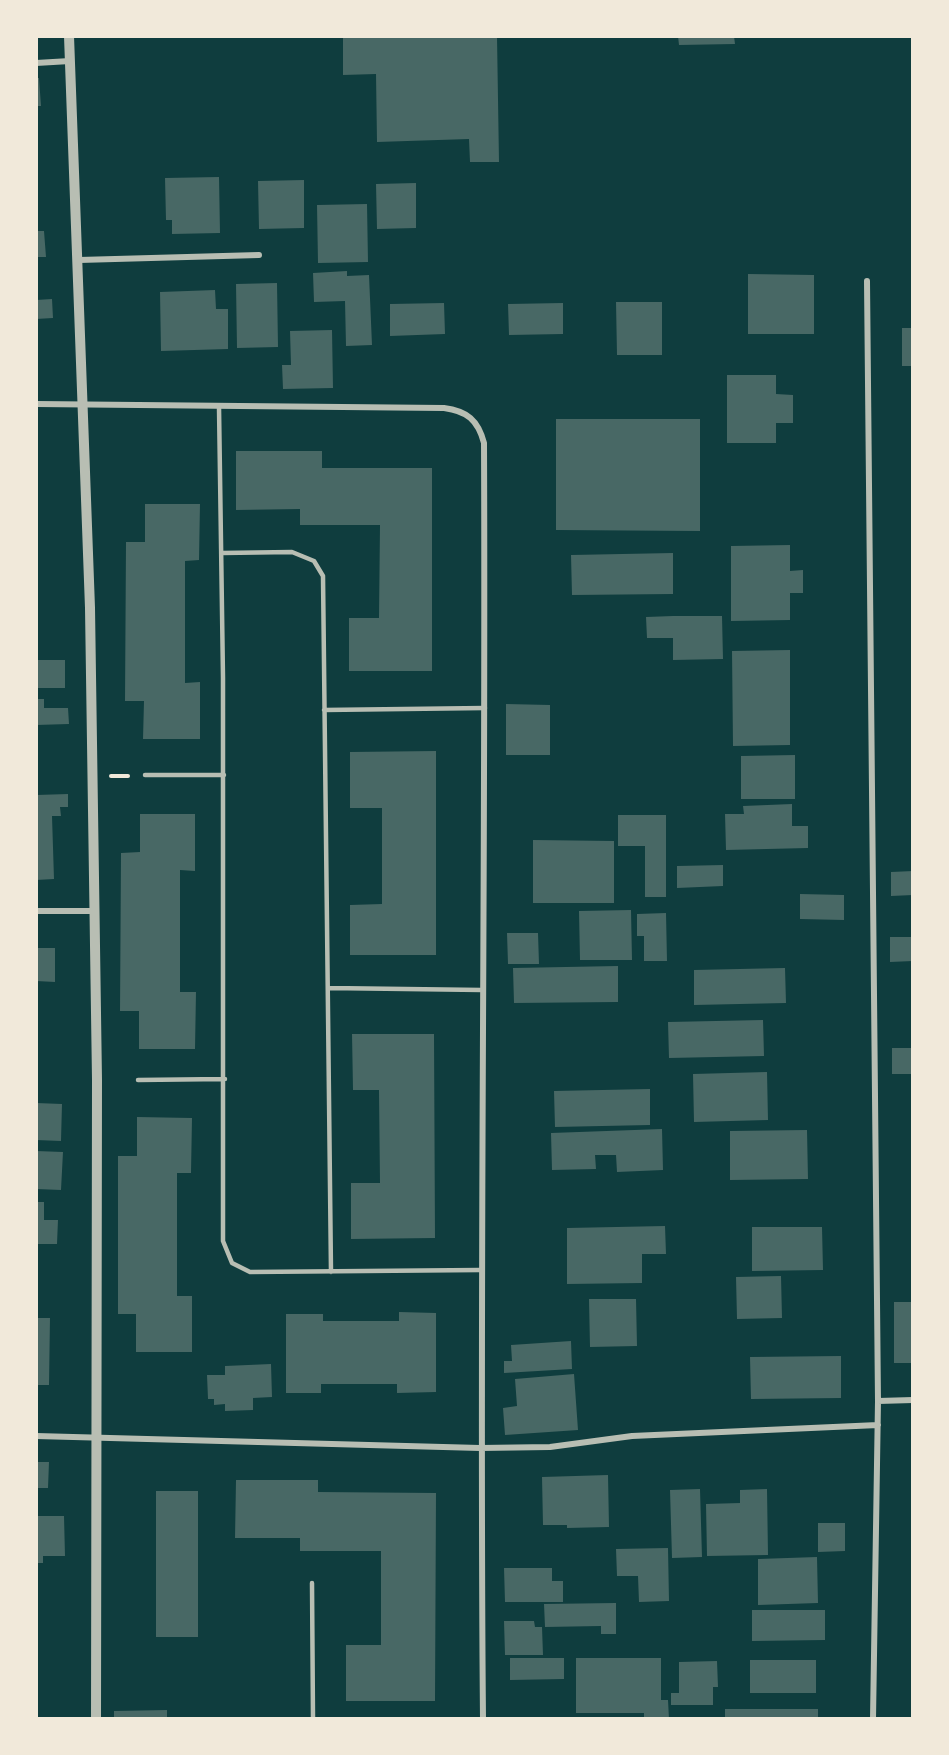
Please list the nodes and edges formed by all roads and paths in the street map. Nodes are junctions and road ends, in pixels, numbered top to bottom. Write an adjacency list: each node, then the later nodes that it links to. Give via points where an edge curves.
1 (69, 36): 2 (street)
2 (70, 61): 3 (street); 5 (street)
3 (36, 63)
4 (259, 255): 5 (street)
5 (79, 260): 8 (street)
6 (867, 281): 25 (street)
7 (36, 404): 8 (street)
8 (84, 404): 9 (street); 14 (street)
9 (219, 407): 10 (lane); 11 (street, via 444,408 472,417 484,443)
10 (222, 553): 12 (lane, via 292,552 315,561 323,576); 13 (lane)
11 (485, 708): 12 (lane); 19 (street)
12 (324, 710): 18 (lane)
13 (224, 775): 15 (lane); 20 (lane)
14 (92, 776): 15 (path); 17 (street)
15 (146, 776)
16 (36, 911): 17 (street)
17 (95, 911): 28 (street)
18 (328, 988): 19 (lane); 23 (lane)
19 (482, 990): 22 (street)
20 (225, 1079): 21 (lane); 23 (lane, via 223,1241 232,1263 250,1272)
21 (138, 1080)
22 (480, 1270): 23 (lane); 29 (street)
23 (331, 1272)
24 (913, 1400): 25 (street)
25 (878, 1401): 26 (street)
26 (878, 1425): 29 (street, via 632,1436 550,1447); 34 (street)
27 (36, 1437): 28 (street)
28 (97, 1437): 29 (street); 31 (street)
29 (480, 1448): 33 (street)
30 (312, 1583): 32 (lane)
31 (96, 1719)
32 (313, 1719)
33 (483, 1719)
34 (873, 1719)

